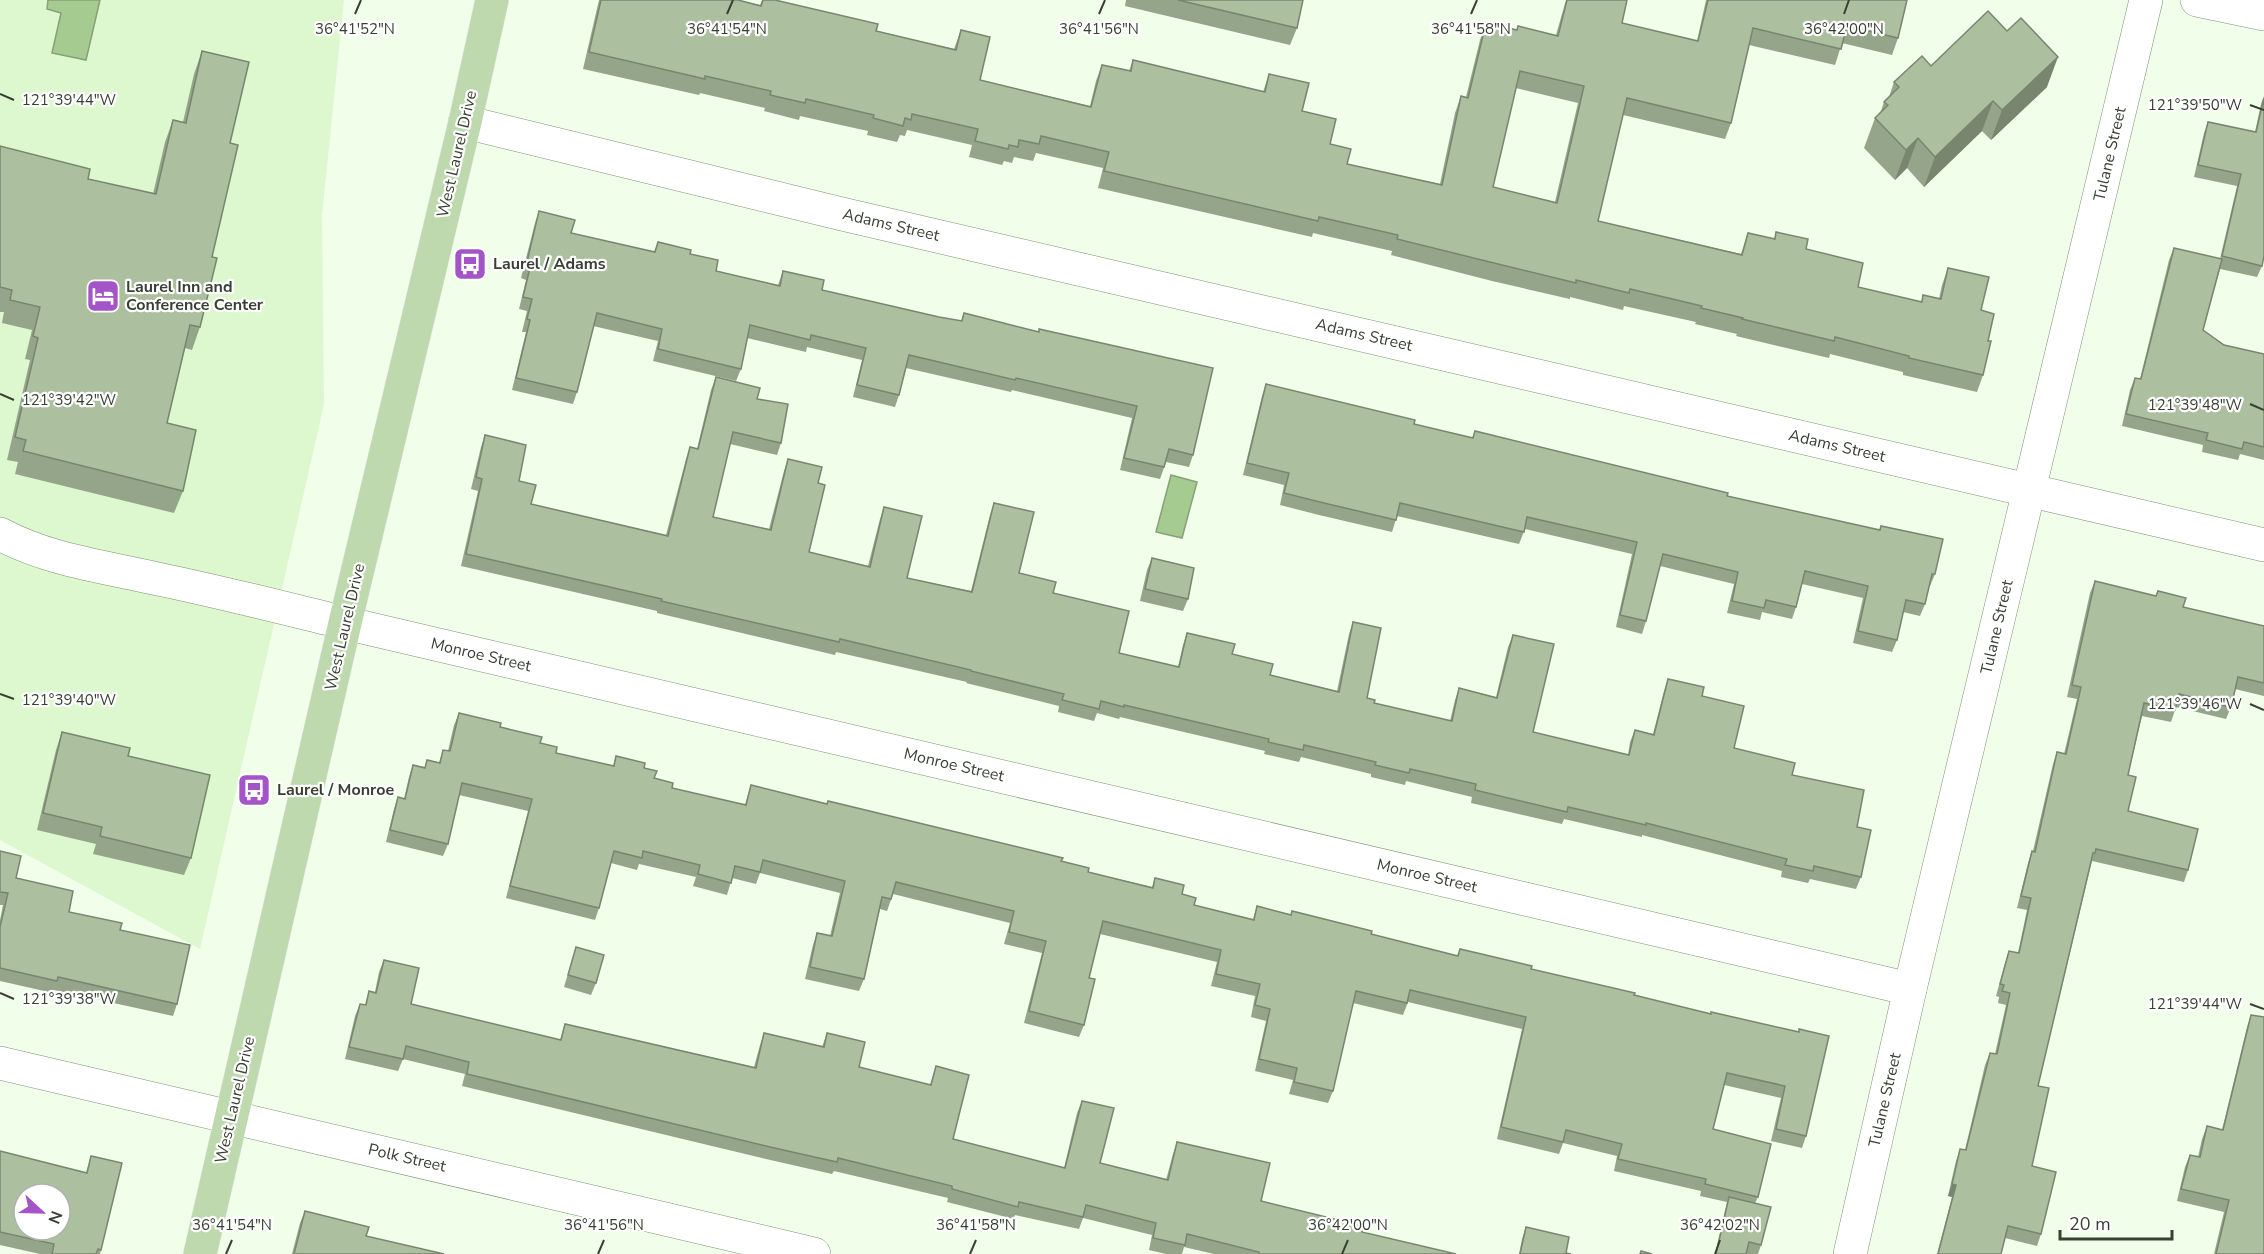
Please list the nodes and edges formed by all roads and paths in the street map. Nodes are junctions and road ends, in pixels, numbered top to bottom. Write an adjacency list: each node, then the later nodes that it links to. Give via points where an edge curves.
1 (492, 0): 5 (main road, West Laurel Drive)
2 (2146, 0): 6 (street, Tulane Street)
3 (2197, 0): 4 (street)
4 (2264, 14)
5 (465, 122): 6 (street, Adams Street); 9 (main road, West Laurel Drive)
6 (2029, 492): 8 (street, Adams Street); 10 (street, Tulane Street)
7 (0, 534): 9 (street, Monroe Street, via 58,557)
8 (2264, 545)
9 (345, 623): 10 (street, Monroe Street); 12 (main road, West Laurel Drive)
10 (1910, 989): 15 (street, Tulane Street)
11 (0, 1063): 12 (street, Polk Street)
12 (231, 1117): 13 (main road, West Laurel Drive); 14 (street, Polk Street)
13 (200, 1254)
14 (814, 1254)
15 (1850, 1254)

